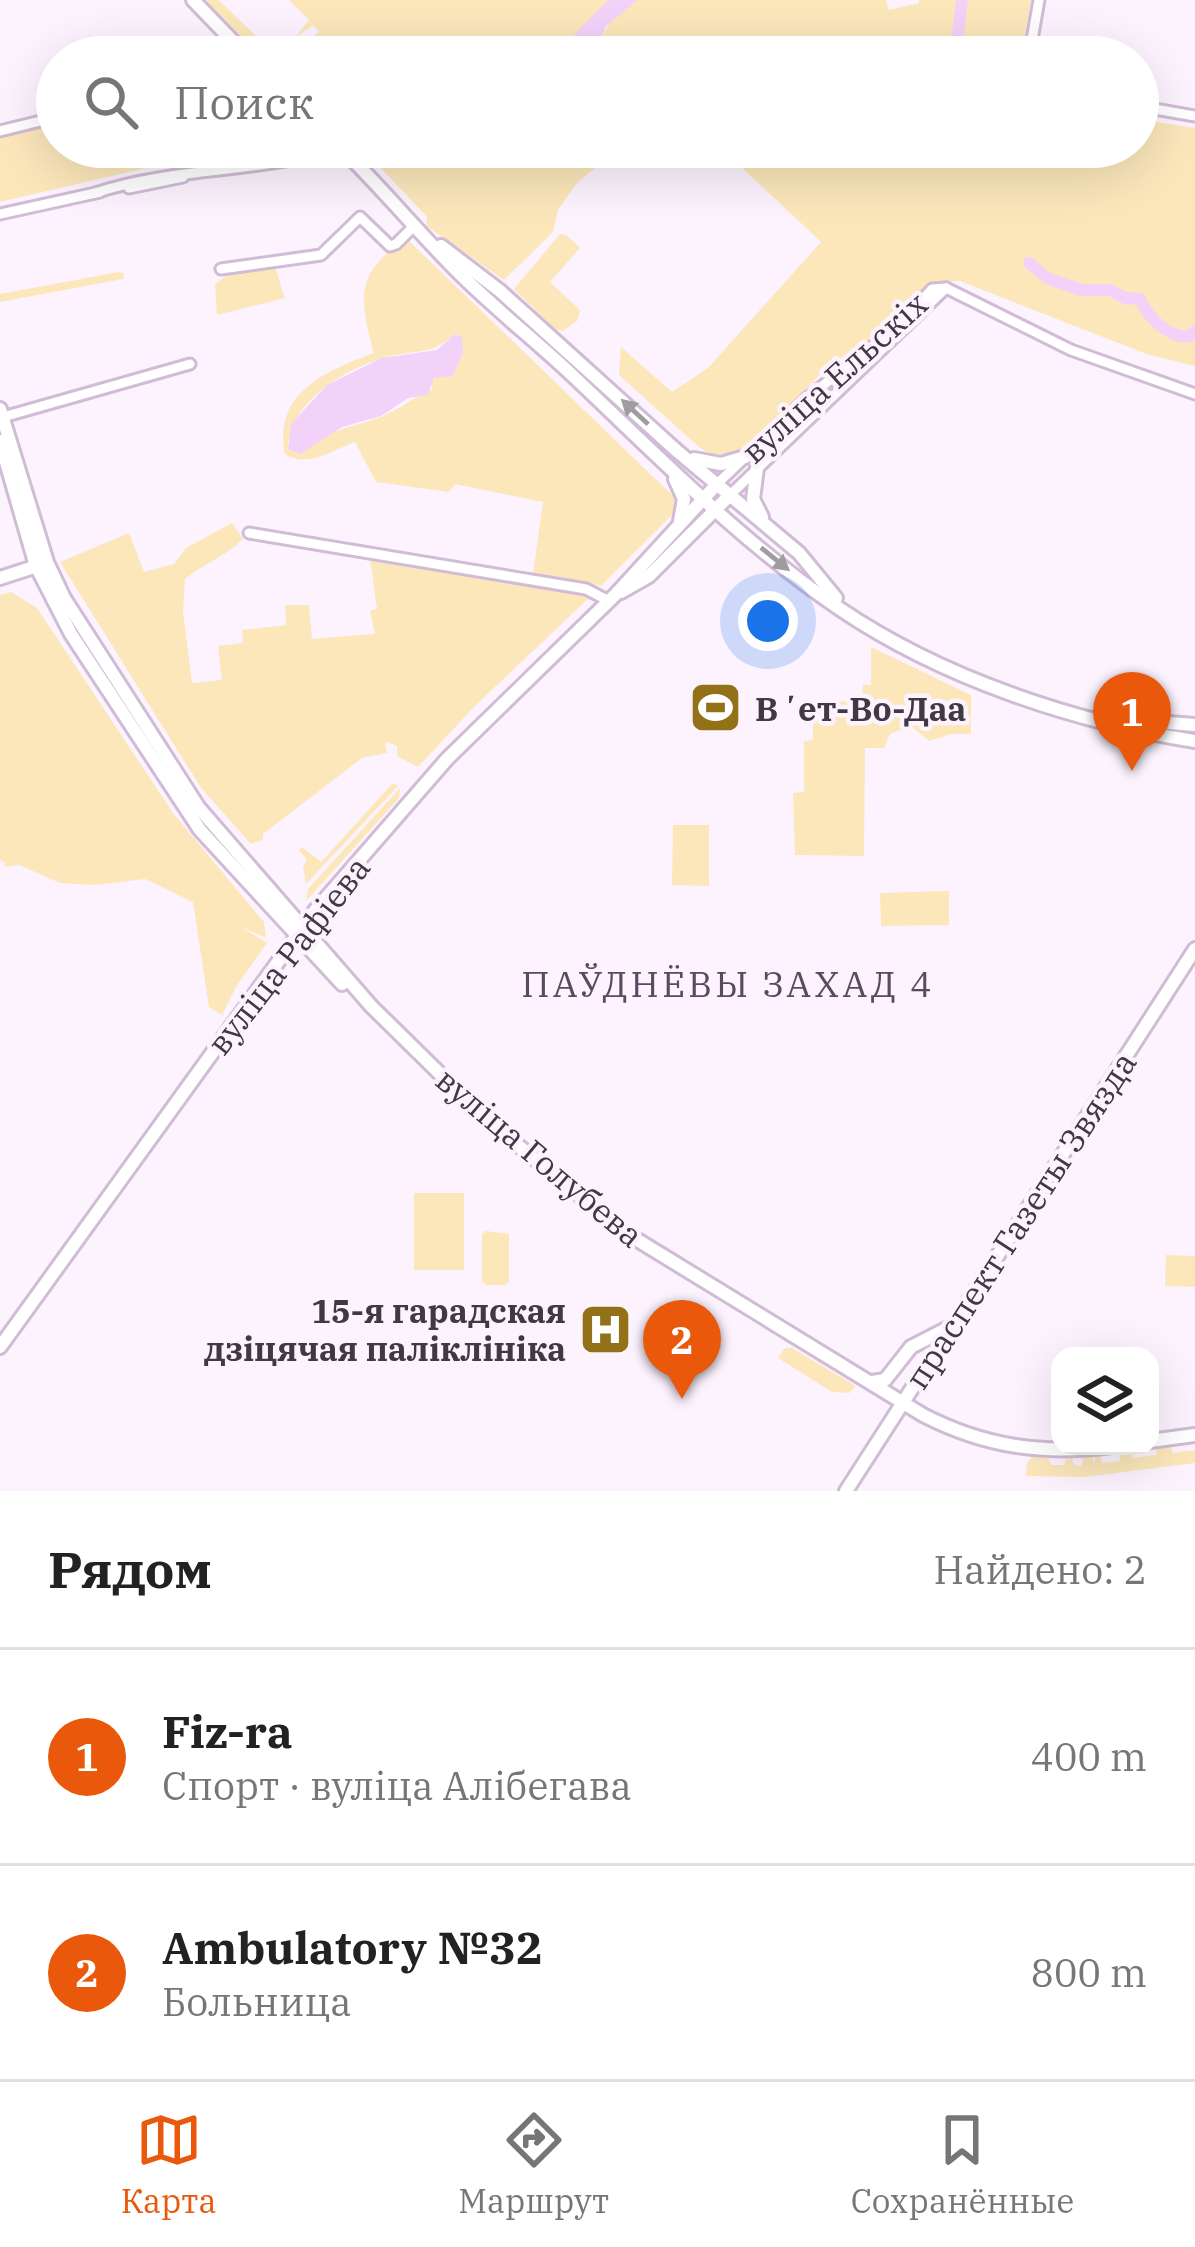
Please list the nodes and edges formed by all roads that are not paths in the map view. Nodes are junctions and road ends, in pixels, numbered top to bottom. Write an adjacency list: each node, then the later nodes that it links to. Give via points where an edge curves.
1 (194, 0): 3 (main road)
2 (1040, 0): 4 (street)
3 (226, 36)
4 (1033, 36)
5 (1159, 110): 6 (street)
6 (1195, 116)
7 (36, 122): 8 (street)
8 (0, 131)
9 (254, 168): 11 (street, via 146,177)
10 (361, 168): 12 (main road)
11 (0, 214)
12 (415, 224): 13 (main road); 14 (street, via 389,246 360,218 321,255)
13 (426, 236): 16 (main road); 17 (main road)
14 (221, 269)
15 (946, 288): 19 (street, via 1070,350); 23 (street, вуліца Ельскіх, via 932,289); 25 (street, вуліца Ельскіх)
16 (567, 349): 17 (main road); 22 (main road, one-way to 16)
17 (556, 361): 24 (main road)
18 (190, 364): 20 (street)
19 (1195, 394)
20 (2, 413): 33 (main road)
21 (0, 441): 33 (main road)
22 (677, 451): 23 (main road, via 705,463); 26 (main road)
23 (745, 457): 26 (street, вуліца Ельскіх)
24 (664, 463): 28 (main road); 30 (main road, via 684,499)
25 (757, 468): 27 (street, вуліца Ельскіх); 29 (main road, via 753,499)
26 (717, 484): 27 (main road); 28 (main road, вуліца Рафіева)
27 (730, 496): 28 (main road, вуліца Рафіева); 29 (main road)
28 (709, 504): 30 (main road, вуліца Рафіева); 32 (main road)
29 (769, 529): 36 (main road, via 845,605 997,682 1113,718)
30 (683, 531): 32 (main road, via 713,526); 35 (main road, вуліца Рафіева, via 649,576)
31 (250, 533): 35 (street)
32 (742, 534): 37 (main road, one-way to 37, via 847,614 986,684 1072,716)
33 (41, 564): 34 (main road); 38 (main road, вуліца Голубева, via 200,808)
34 (0, 578)
35 (612, 598): 38 (main road, вуліца Рафіева, via 447,759)
36 (1195, 725)
37 (1195, 741)
38 (299, 931): 41 (main road, вуліца Рафіева); 42 (main road, вуліца Голубева, via 489,1122 597,1212)
39 (1195, 949): 40 (main road, праспект Газеты Звязда)
40 (951, 1327): 42 (main road, via 911,1347 885,1380); 43 (main road, праспект Газеты Звязда)
41 (0, 1347)
42 (865, 1380): 43 (main road, вуліца Голубева)
43 (903, 1404): 46 (main road, вуліца Голубева, via 965,1435); 47 (main road, праспект Газеты Звязда)
44 (1195, 1436): 45 (main road)
45 (1159, 1440)
46 (1051, 1450)
47 (846, 1491)

